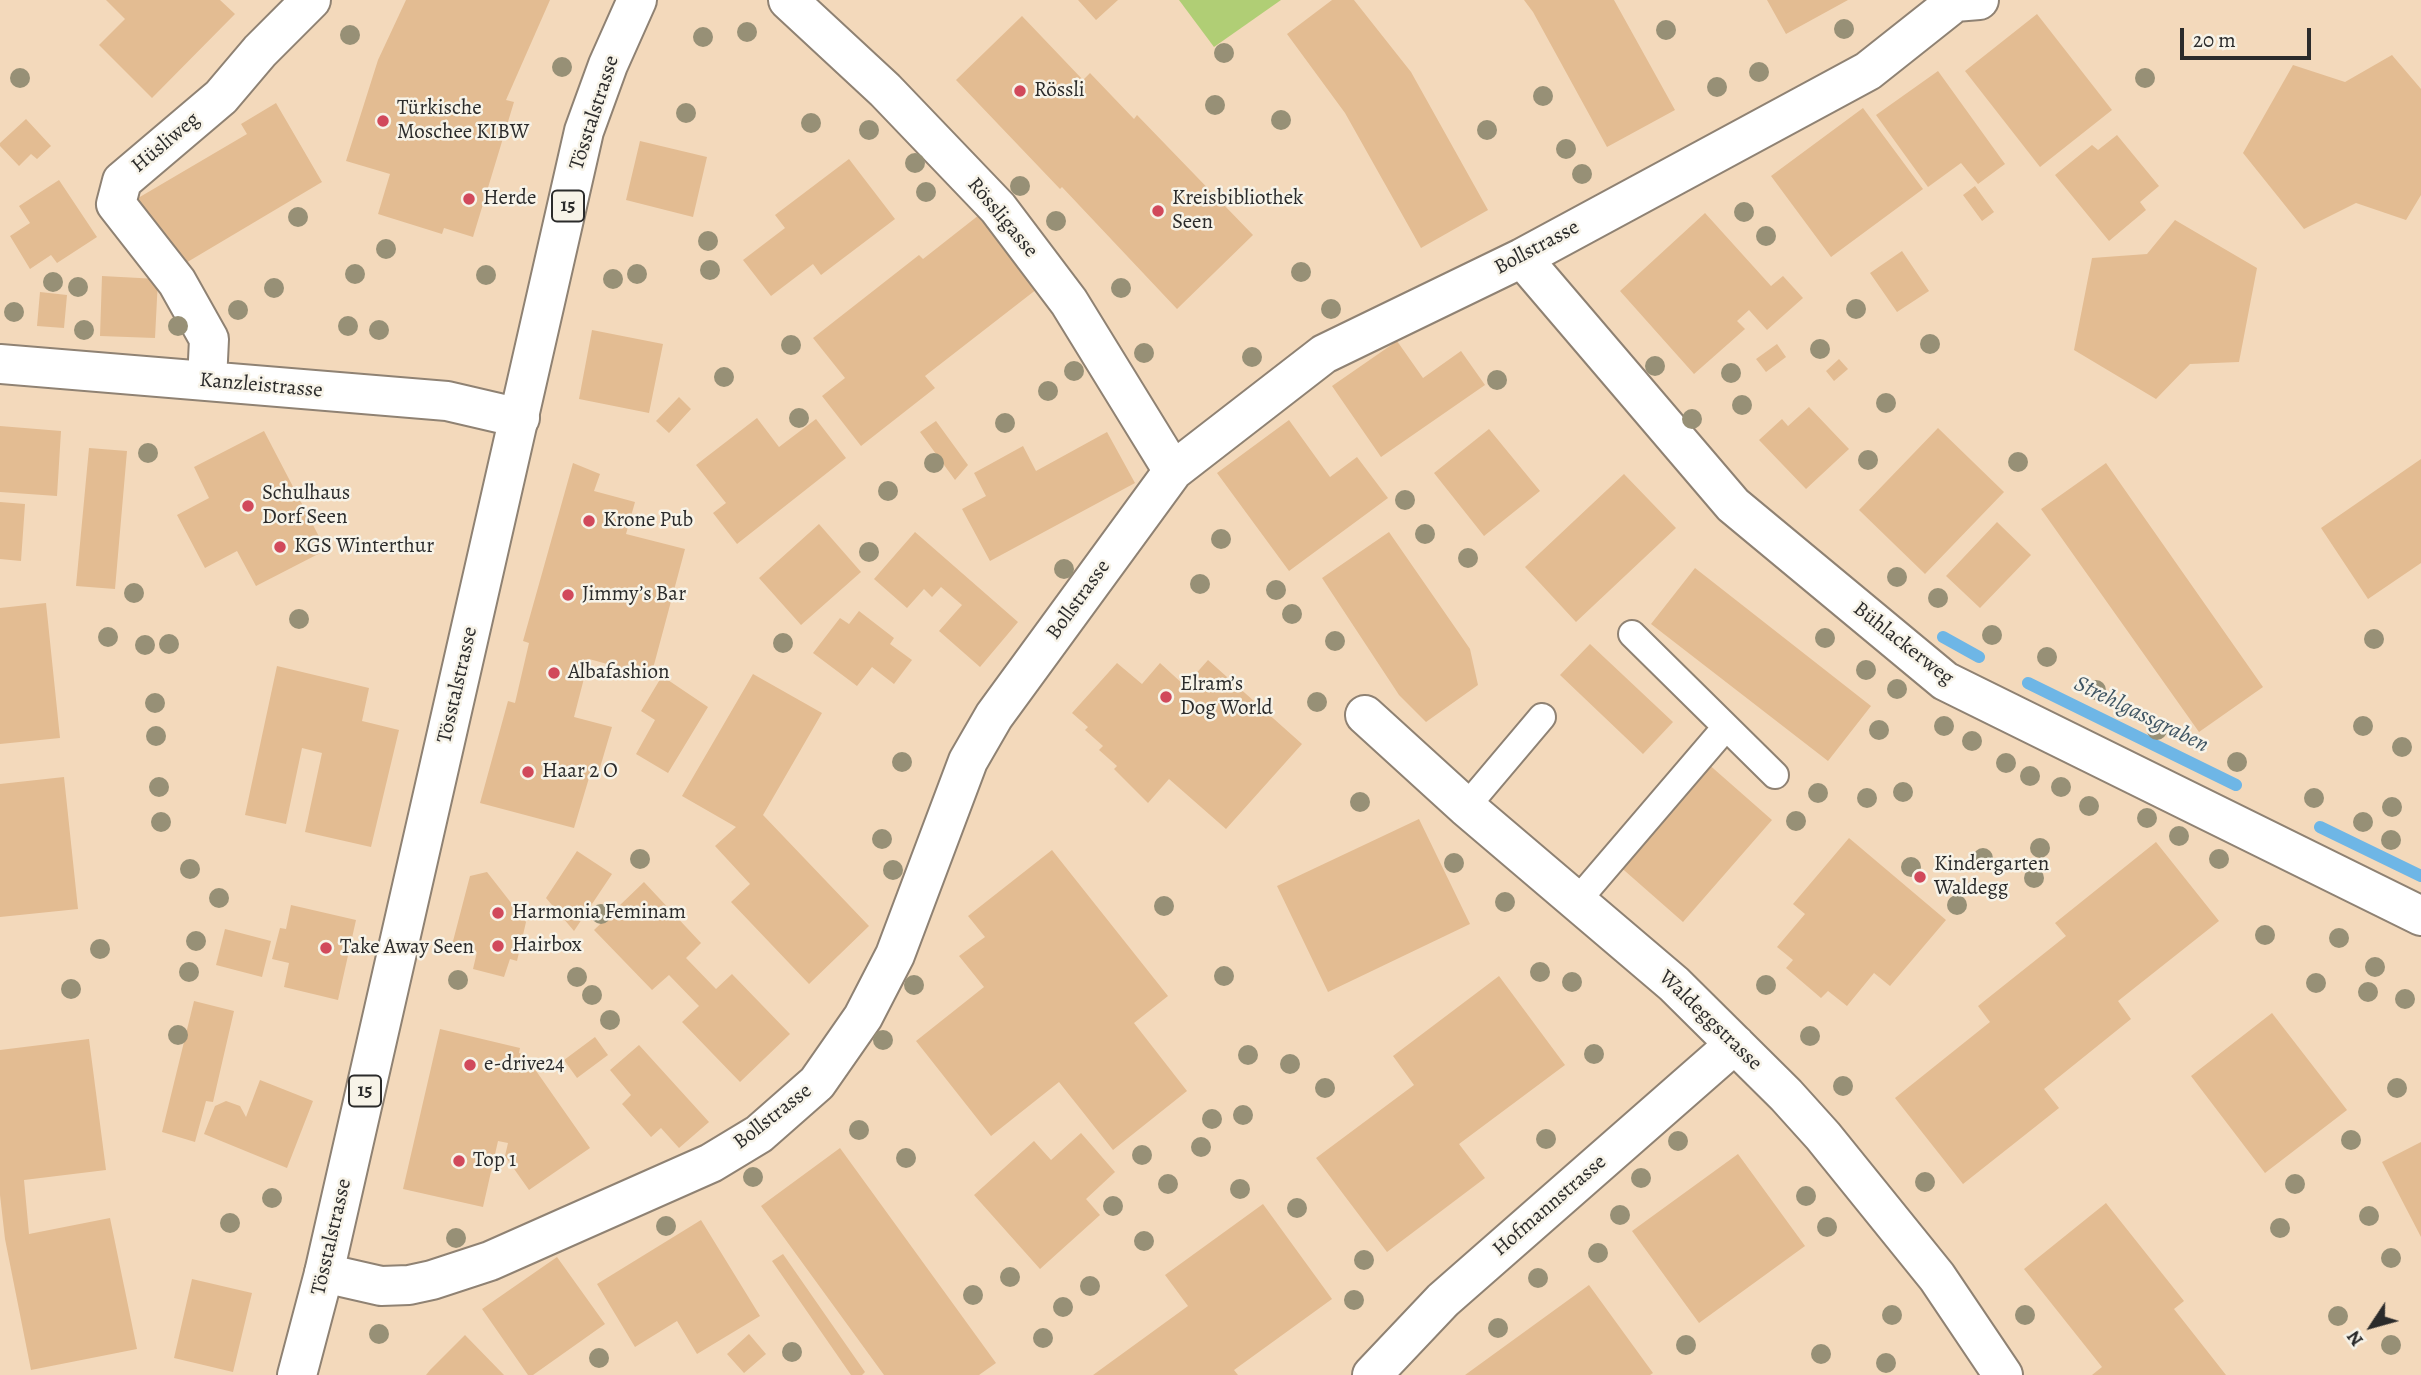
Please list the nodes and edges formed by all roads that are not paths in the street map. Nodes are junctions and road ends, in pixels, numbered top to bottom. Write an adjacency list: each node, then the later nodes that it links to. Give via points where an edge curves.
1 (311, 0): 7 (street, Hüsliweg, via 220,97 122,181 116,204 177,282 209,340)
2 (637, 0): 8 (street, Tösstalstrasse / 15, via 584,131)
3 (788, 0): 9 (street, Rössligasse, via 885,90 998,208 1062,291)
4 (1963, 1): 5 (street, Bollstrasse, via 1868,71)
5 (1522, 258): 9 (street, Bollstrasse, via 1324,354); 17 (street, Bühlackerweg, via 1733,505 1945,681)
6 (0, 364): 7 (street, Kanzleistrasse)
7 (207, 381): 8 (street, Kanzleistrasse, via 447,401)
8 (520, 418): 19 (street, Tösstalstrasse / 15)
9 (1173, 471): 19 (street, Bollstrasse, via 993,716 968,761 895,955 863,1017 817,1083 759,1134 711,1163 490,1261 409,1285 381,1286)
10 (1632, 634): 13 (lane)
11 (1365, 715): 15 (street, Waldeggstrasse)
12 (1542, 717): 15 (lane)
13 (1726, 727): 14 (lane); 16 (lane)
14 (1775, 775)
15 (1466, 807): 16 (street, Waldeggstrasse)
16 (1577, 901): 18 (street, Waldeggstrasse, via 1674,984)
17 (2421, 916)
18 (1735, 1044): 21 (street, Hofmannstrasse, via 1443,1300); 22 (street, Waldeggstrasse, via 1841,1157 1937,1277)
19 (324, 1273): 20 (street, Tösstalstrasse / 15)
20 (297, 1375)
21 (1372, 1375)
22 (2003, 1375)

